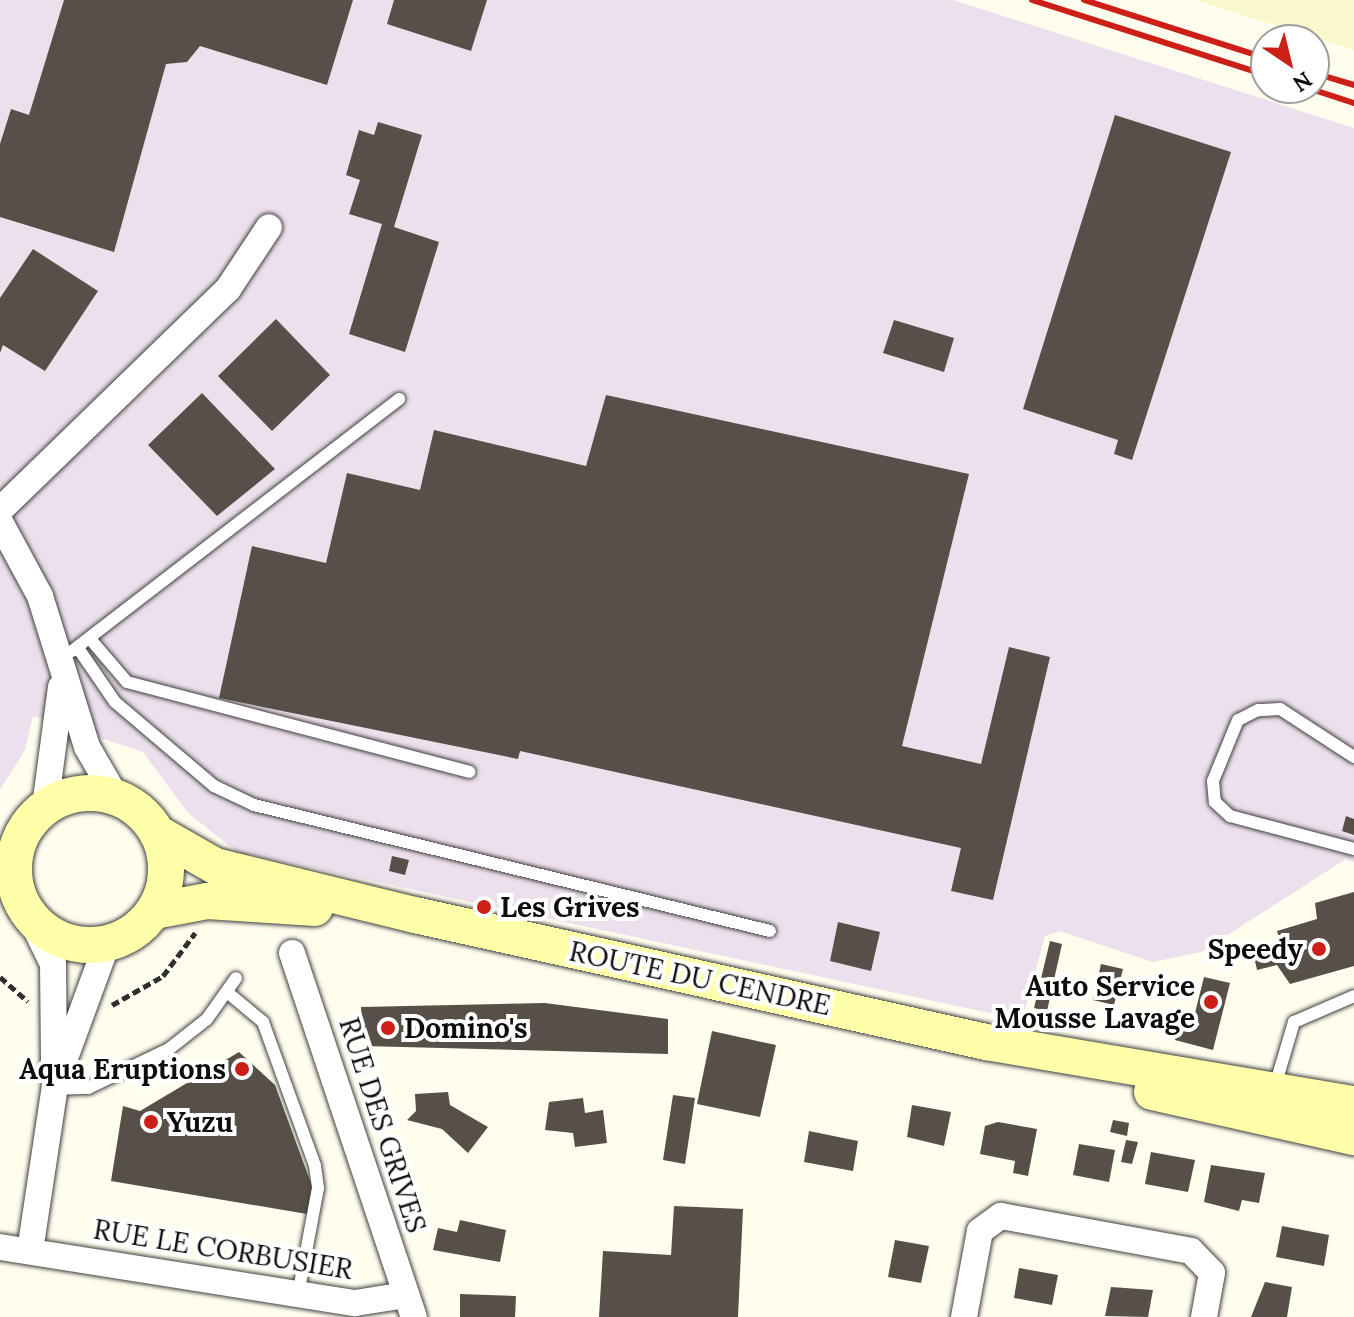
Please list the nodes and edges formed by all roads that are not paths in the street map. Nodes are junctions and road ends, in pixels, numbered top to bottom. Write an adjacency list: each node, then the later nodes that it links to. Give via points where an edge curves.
1 (269, 227): 3 (street, via 228,289)
2 (399, 399): 5 (lane)
3 (0, 510)
4 (0, 522): 6 (street, via 40,596)
5 (91, 640): 6 (lane); 8 (lane, via 127,682)
6 (66, 660): 9 (street, via 87,747); 10 (street); 17 (lane, via 214,786 242,800)
7 (1354, 757): 13 (lane, via 1280,709 1258,710 1238,720 1213,781 1215,802 1230,816)
8 (469, 772)
9 (116, 797): 10 (main road, via 72,795); 11 (main road)
10 (45, 807): 12 (main road)
11 (157, 833): 15 (main road, via 166,872); 16 (main road, ROUTE DU CENDRE, via 215,866)
12 (10, 839): 14 (main road)
13 (1354, 849)
14 (18, 905): 18 (main road, via 66,942); 24 (street, via 53,964)
15 (154, 911): 16 (main road, ROUTE DU CENDRE, via 207,901); 18 (main road, via 134,932)
16 (415, 915): 23 (main road, ROUTE DU CENDRE)
17 (770, 931)
18 (107, 944): 24 (street)
19 (292, 953): 31 (street, RUE DES GRIVES)
20 (236, 978): 21 (lane)
21 (227, 992): 24 (lane, via 169,1049 93,1086); 30 (lane, via 263,1022 315,1166 318,1188)
22 (1354, 996): 25 (lane, via 1294,1022)
23 (986, 1042): 25 (main road, ROUTE DU CENDRE); 27 (main road, ROUTE DU CENDRE)
24 (55, 1087): 29 (street)
25 (1273, 1090): 26 (main road, ROUTE DU CENDRE)
26 (1354, 1104)
27 (1346, 1142)
28 (0, 1247): 29 (street, RUE LE CORBUSIER)
29 (30, 1251): 30 (street, RUE LE CORBUSIER)
30 (298, 1295): 31 (street, RUE LE CORBUSIER)
31 (410, 1306)
32 (964, 1317): 33 (street, via 980,1231 1001,1216 1191,1251 1212,1273)
33 (1204, 1317)

